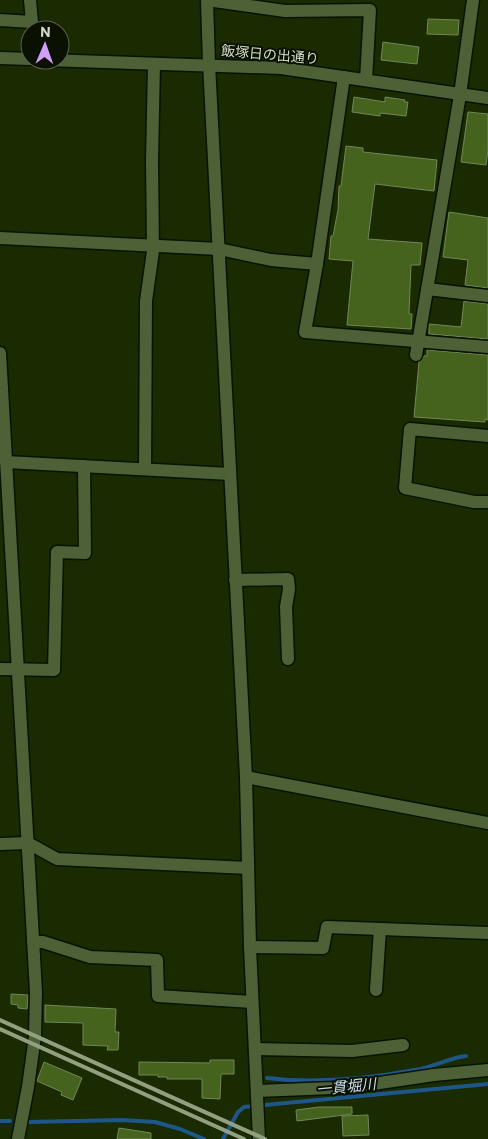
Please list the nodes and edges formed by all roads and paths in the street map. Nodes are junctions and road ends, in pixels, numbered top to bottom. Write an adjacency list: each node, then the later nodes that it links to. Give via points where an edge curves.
1 (30, 0): 5 (street, via 32,22)
2 (474, 0): 13 (street)
3 (364, 5): 4 (street); 12 (street, via 370,10)
4 (285, 6): 10 (street, via 207,0)
5 (0, 20)
6 (0, 58): 7 (street)
7 (20, 59)
8 (70, 61): 9 (street, 飯塚日の出通り)
9 (154, 64): 10 (street, 飯塚日の出通り); 16 (street)
10 (210, 64): 11 (street, 飯塚日の出通り, via 281,68); 17 (street)
11 (344, 77): 12 (street, 飯塚日の出通り); 18 (street)
12 (366, 80): 13 (street, 飯塚日の出通り)
13 (460, 95): 14 (street, 飯塚日の出通り); 19 (street)
14 (488, 98)
15 (0, 238): 16 (street)
16 (153, 246): 17 (street); 28 (street, via 146,301)
17 (219, 250): 18 (street, via 271,260); 29 (street)
18 (317, 264): 21 (street, via 305,332)
19 (427, 290): 20 (street); 21 (street)
20 (488, 296)
21 (419, 342): 22 (street); 24 (street)
22 (488, 347)
23 (0, 353): 26 (street)
24 (416, 356)
25 (488, 436): 30 (street, via 410,429 405,488)
26 (6, 462): 27 (street); 34 (street)
27 (84, 466): 28 (street); 34 (street, via 85,553 57,552 54,670)
28 (145, 469): 29 (street)
29 (230, 474): 31 (street)
30 (488, 502)
31 (235, 580): 32 (street, via 288,579); 35 (street)
32 (288, 659)
33 (0, 669): 34 (street)
34 (17, 669): 37 (street)
35 (246, 776): 36 (street); 39 (street)
36 (488, 823)
37 (28, 843): 38 (street); 39 (street, via 57,859); 42 (street)
38 (0, 844)
39 (248, 868): 43 (street)
40 (380, 929): 41 (street); 43 (street, via 327,927 323,948); 44 (street)
41 (488, 933)
42 (33, 942): 45 (street, via 43,942 90,957 157,960 158,996); 50 (street, via 35,1036)
43 (250, 947): 45 (street)
44 (376, 990)
45 (252, 1002): 47 (street)
46 (403, 1045): 47 (street, via 352,1051)
47 (256, 1049): 49 (street)
48 (488, 1070): 49 (street)
49 (257, 1094): 51 (street)
50 (18, 1139)
51 (258, 1139)

